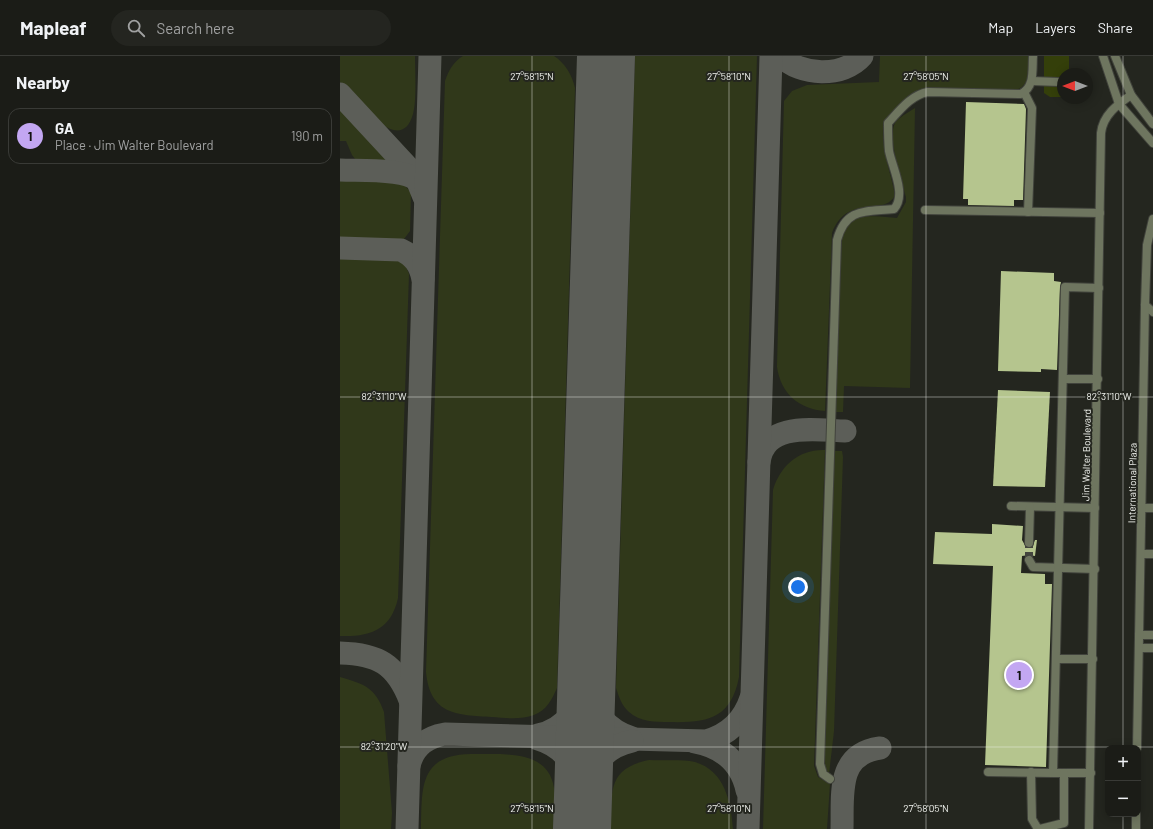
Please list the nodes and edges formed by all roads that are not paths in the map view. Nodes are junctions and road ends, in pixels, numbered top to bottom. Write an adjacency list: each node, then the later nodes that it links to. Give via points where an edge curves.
1 (1033, 56): 4 (street)
2 (1103, 56): 8 (street)
3 (1116, 56): 7 (street)
4 (1032, 81): 5 (street); 6 (street)
5 (1057, 82)
6 (1024, 92): 12 (street, via 1032,108); 46 (street, via 919,94 904,105 888,123 890,153 900,194 898,204 894,208 860,212 846,220 840,229 836,248 820,764 823,774)
7 (1131, 95): 8 (street, Jim Walter Boulevard); 9 (street)
8 (1119, 104): 10 (street); 13 (street, Jim Walter Boulevard, via 1102,123)
9 (1153, 124)
10 (1153, 144)
11 (925, 210): 12 (street)
12 (1028, 212): 13 (street)
13 (1100, 213): 17 (street, Jim Walter Boulevard)
14 (1153, 219): 15 (street, International Plaza, via 1149,230)
15 (1147, 254): 16 (street); 18 (street, International Plaza)
16 (1153, 260)
17 (1099, 288): 20 (street, via 1064,287); 21 (street, Jim Walter Boulevard)
18 (1145, 305): 19 (street); 26 (street, International Plaza)
19 (1153, 312)
20 (1063, 379): 21 (street); 24 (street)
21 (1098, 379): 25 (street, Jim Walter Boulevard)
22 (1011, 506): 23 (street)
23 (1030, 507): 24 (street); 28 (street)
24 (1058, 507): 25 (street); 32 (street)
25 (1095, 508): 33 (street, Jim Walter Boulevard)
26 (1142, 508): 27 (street); 29 (street, International Plaza)
27 (1153, 508)
28 (1029, 542)
29 (1141, 554): 30 (street); 34 (street, International Plaza)
30 (1153, 554)
31 (1029, 560): 32 (street, via 1033,567)
32 (1058, 568): 33 (street); 38 (street)
33 (1095, 570): 39 (street, Jim Walter Boulevard)
34 (1139, 635): 35 (street); 36 (street, International Plaza)
35 (1153, 635)
36 (1139, 648): 37 (street); 40 (street, International Plaza)
37 (1153, 648)
38 (1056, 659): 39 (street); 43 (street)
39 (1093, 659): 45 (street, Jim Walter Boulevard)
40 (1138, 745)
41 (988, 772): 42 (street)
42 (1031, 772): 43 (street); 49 (street, via 1032,818)
43 (1053, 773): 44 (street)
44 (1064, 773): 45 (street); 48 (street)
45 (1091, 773): 50 (street, Jim Walter Boulevard)
46 (830, 779)
47 (1136, 817): 51 (street)
48 (1066, 826): 49 (street)
49 (1039, 829)
50 (1089, 829)
51 (1136, 829)

